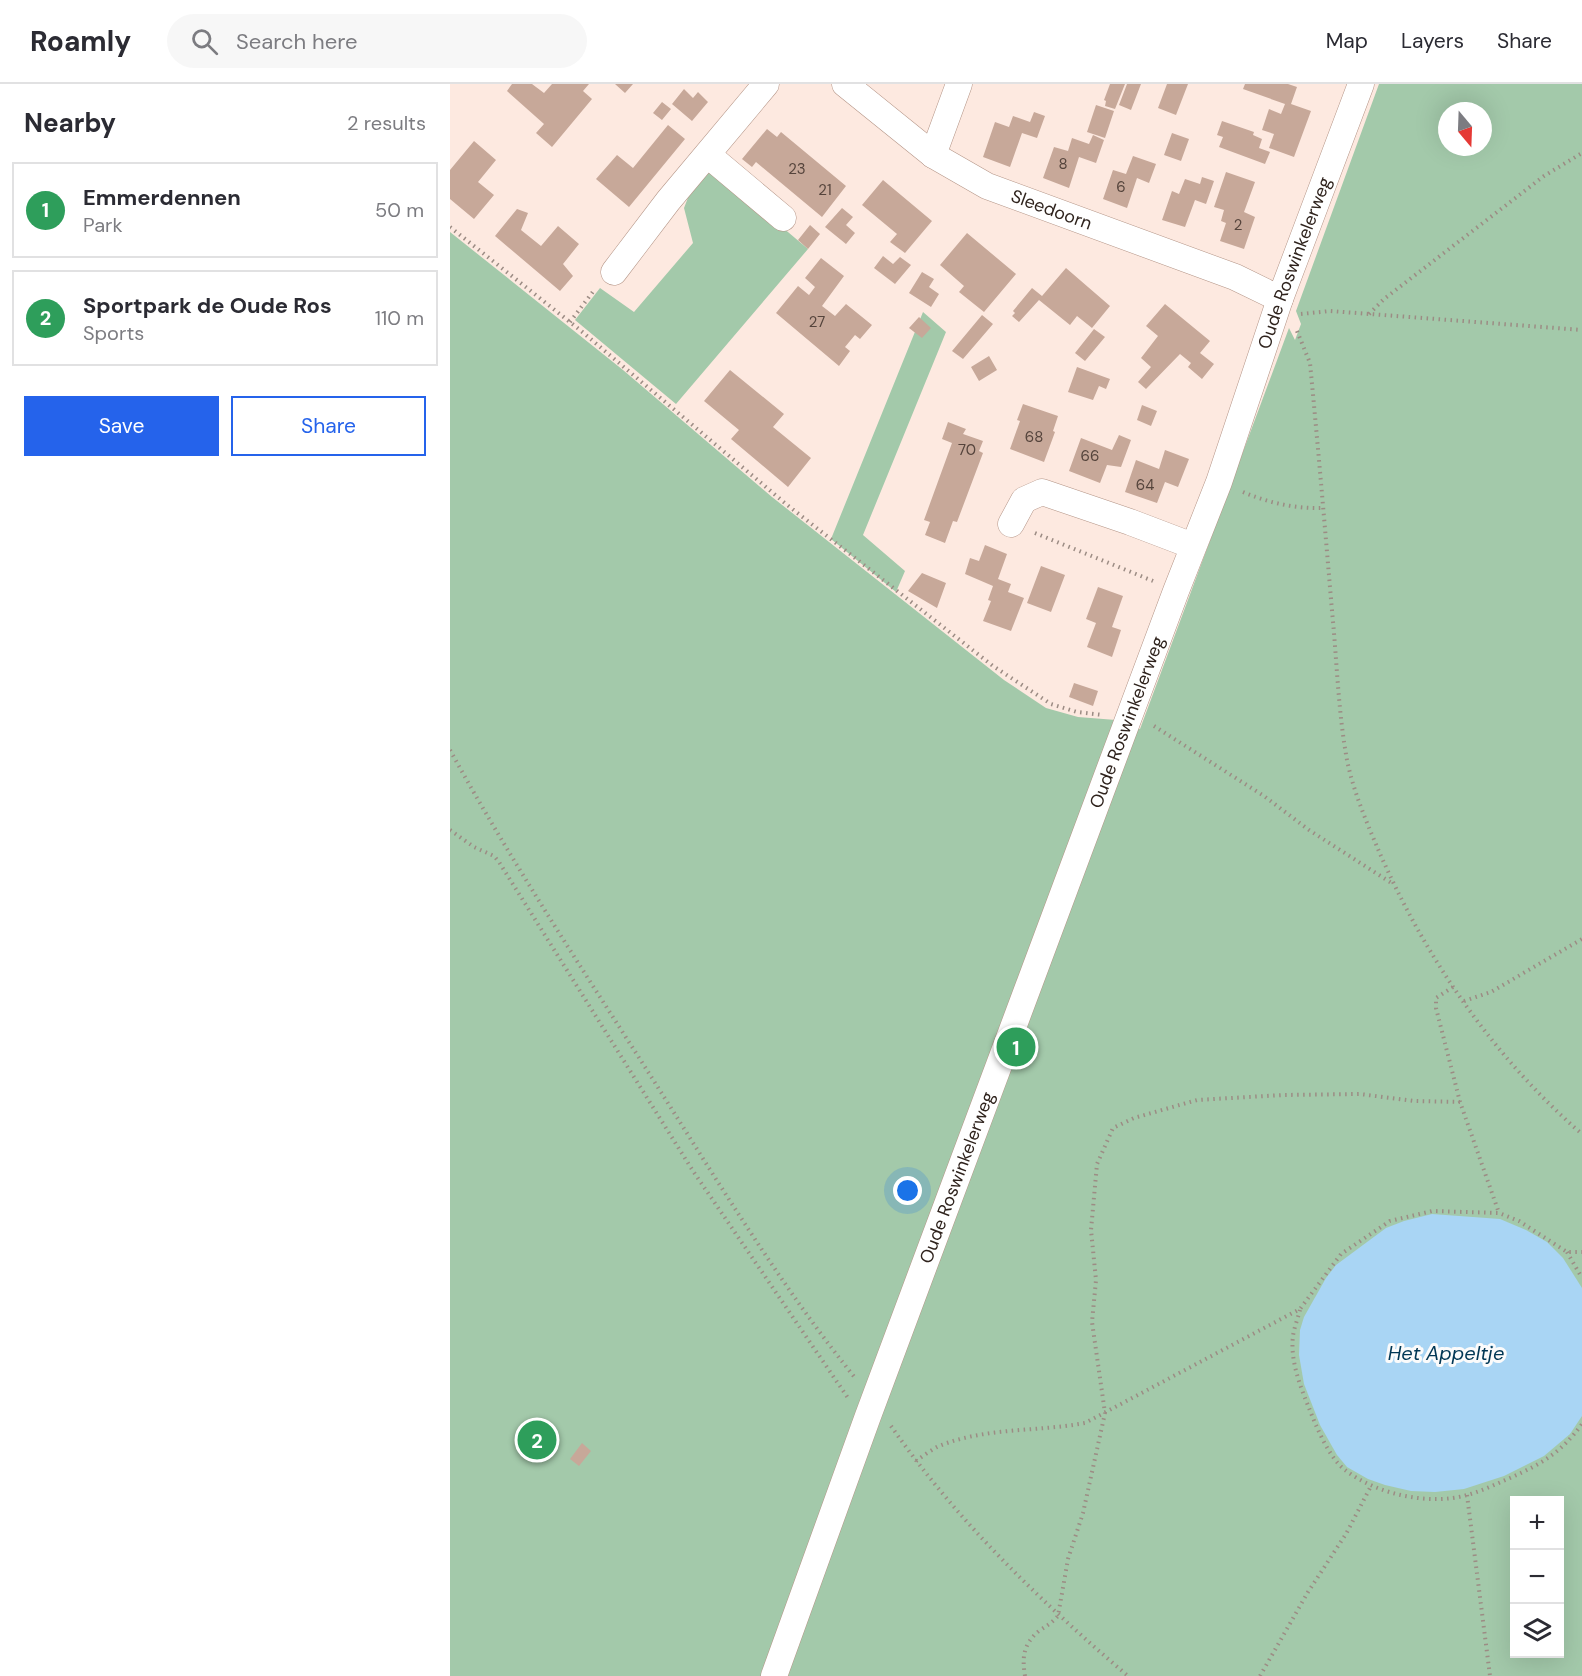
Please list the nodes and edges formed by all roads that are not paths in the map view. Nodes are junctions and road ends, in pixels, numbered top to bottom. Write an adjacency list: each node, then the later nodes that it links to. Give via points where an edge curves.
1 (766, 84): 5 (street)
2 (845, 84): 6 (street, Sleedoorn)
3 (959, 84): 6 (street)
4 (1361, 84): 9 (street, Oude Roswinkelerweg)
5 (708, 154): 7 (street); 8 (street)
6 (933, 155): 9 (street, Sleedoorn, via 987,186 1234,277)
7 (783, 218)
8 (614, 272)
9 (1283, 307): 11 (street, Oude Roswinkelerweg)
10 (1011, 524): 11 (street, via 1024,500 1042,492)
11 (1193, 546): 12 (street, Oude Roswinkelerweg)
12 (774, 1676)

